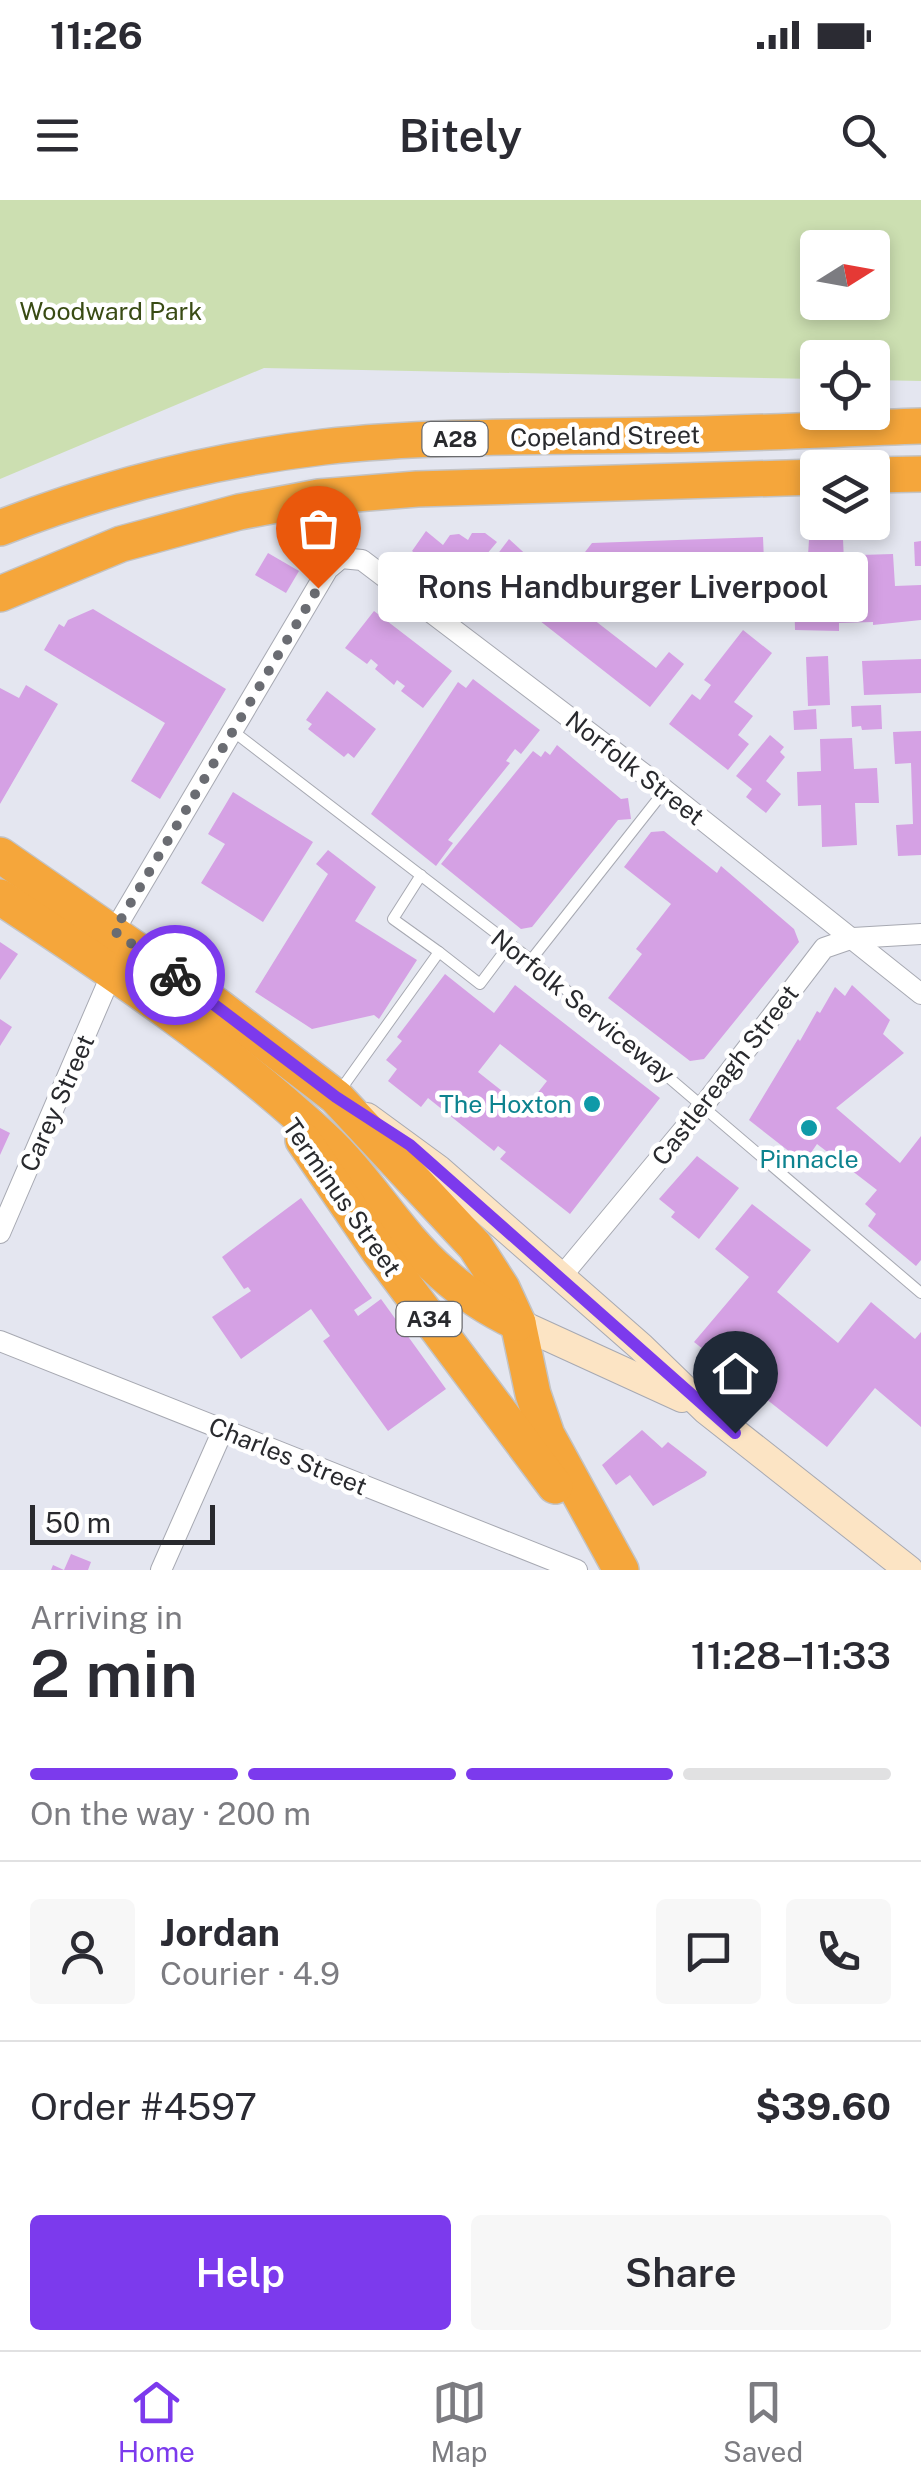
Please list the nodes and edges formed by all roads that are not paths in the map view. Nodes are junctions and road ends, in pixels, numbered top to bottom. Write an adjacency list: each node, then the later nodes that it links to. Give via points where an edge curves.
1 (921, 426): 5 (highway, Copeland Street / A28, via 324,447 144,483)
2 (921, 474): 3 (highway)
3 (890, 475)
4 (800, 478): 6 (highway, Copeland Street / A28, via 319,497 121,544)
5 (0, 528)
6 (0, 594)
7 (234, 732): 8 (street, Norfolk Street, via 328,569 340,558 362,560); 10 (lane, Norfolk Serviceway); 12 (street)
8 (665, 790): 14 (street, Norfolk Street); 17 (lane)
9 (0, 855): 12 (highway, A34)
10 (420, 875): 15 (lane, Norfolk Serviceway); 16 (lane, via 393,919)
11 (0, 897): 18 (highway, A34)
12 (114, 931): 21 (highway, A34)
13 (921, 934): 14 (street, Castlereagh Street)
14 (853, 938): 19 (street, Norfolk Street); 22 (street, Castlereagh Street, via 824,948)
15 (510, 944): 16 (lane, via 480,984); 17 (lane, Norfolk Serviceway)
16 (439, 952): 21 (lane)
17 (531, 960): 22 (lane, Norfolk Serviceway)
18 (112, 972): 20 (highway, A34); 23 (street, Carey Street)
19 (921, 994)
20 (240, 1068): 26 (highway, via 326,1141 441,1273); 32 (highway, Terminus Street / A34, via 292,1125 466,1370)
21 (336, 1097): 24 (street, via 410,1145); 26 (highway, Terminus Street / A34, via 475,1246)
22 (704, 1105): 24 (street, Castlereagh Street); 25 (lane, Norfolk Serviceway)
23 (0, 1232)
24 (562, 1277): 28 (street)
25 (921, 1293)
26 (518, 1323): 28 (street); 32 (highway, Terminus Street / A34, via 547,1435)
27 (0, 1342): 29 (street, Charles Street)
28 (706, 1410): 33 (street)
29 (223, 1430): 30 (street); 31 (street, Charles Street)
30 (161, 1570)
31 (577, 1570)
32 (620, 1570)
33 (909, 1570)

